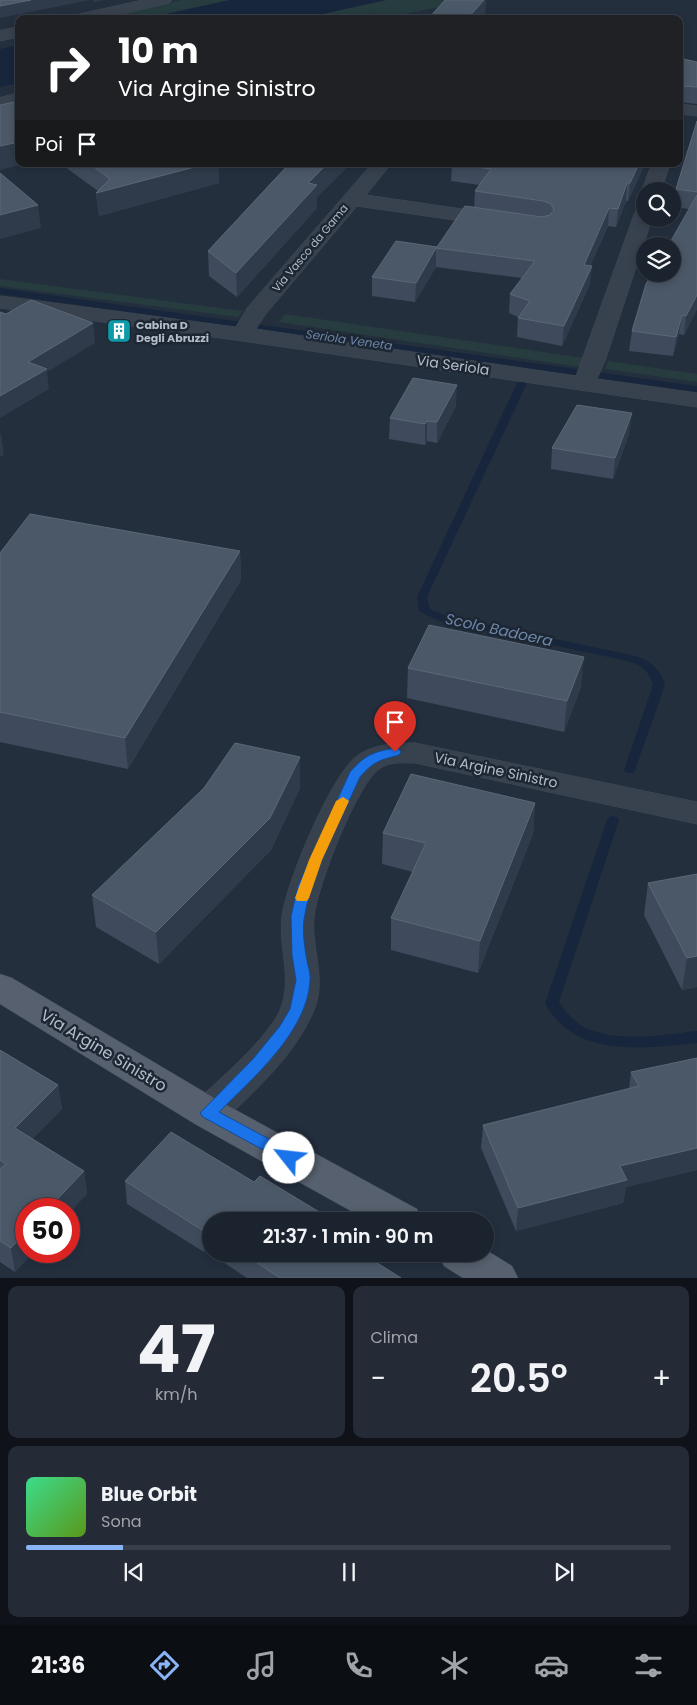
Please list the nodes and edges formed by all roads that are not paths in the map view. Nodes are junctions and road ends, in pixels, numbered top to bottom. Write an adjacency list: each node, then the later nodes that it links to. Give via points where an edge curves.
1 (164, 0): 2 (street)
2 (96, 15)
3 (15, 33): 4 (street)
4 (0, 36)
5 (15, 99): 6 (street)
6 (0, 102)
7 (379, 167): 10 (street, Via Vasco da Gama)
8 (660, 167): 9 (street)
9 (655, 182)
10 (351, 199): 11 (street); 14 (street, Via Vasco da Gama)
11 (511, 223)
12 (640, 227): 15 (street)
13 (0, 302): 14 (street, Via Seriola)
14 (248, 325): 15 (street, Via Seriola)
15 (588, 374): 16 (street, Via Seriola)
16 (697, 400)
17 (697, 813): 19 (street, Via Argine Sinistro, via 415,753 395,752 365,763 355,775 305,886 298,916 298,955 303,980 297,1009 285,1030 258,1063)
18 (0, 988): 19 (main road, Via Argine Sinistro)
19 (208, 1113): 20 (main road, Via Argine Sinistro)
20 (388, 1212)
21 (471, 1262): 22 (main road)
22 (498, 1278)

